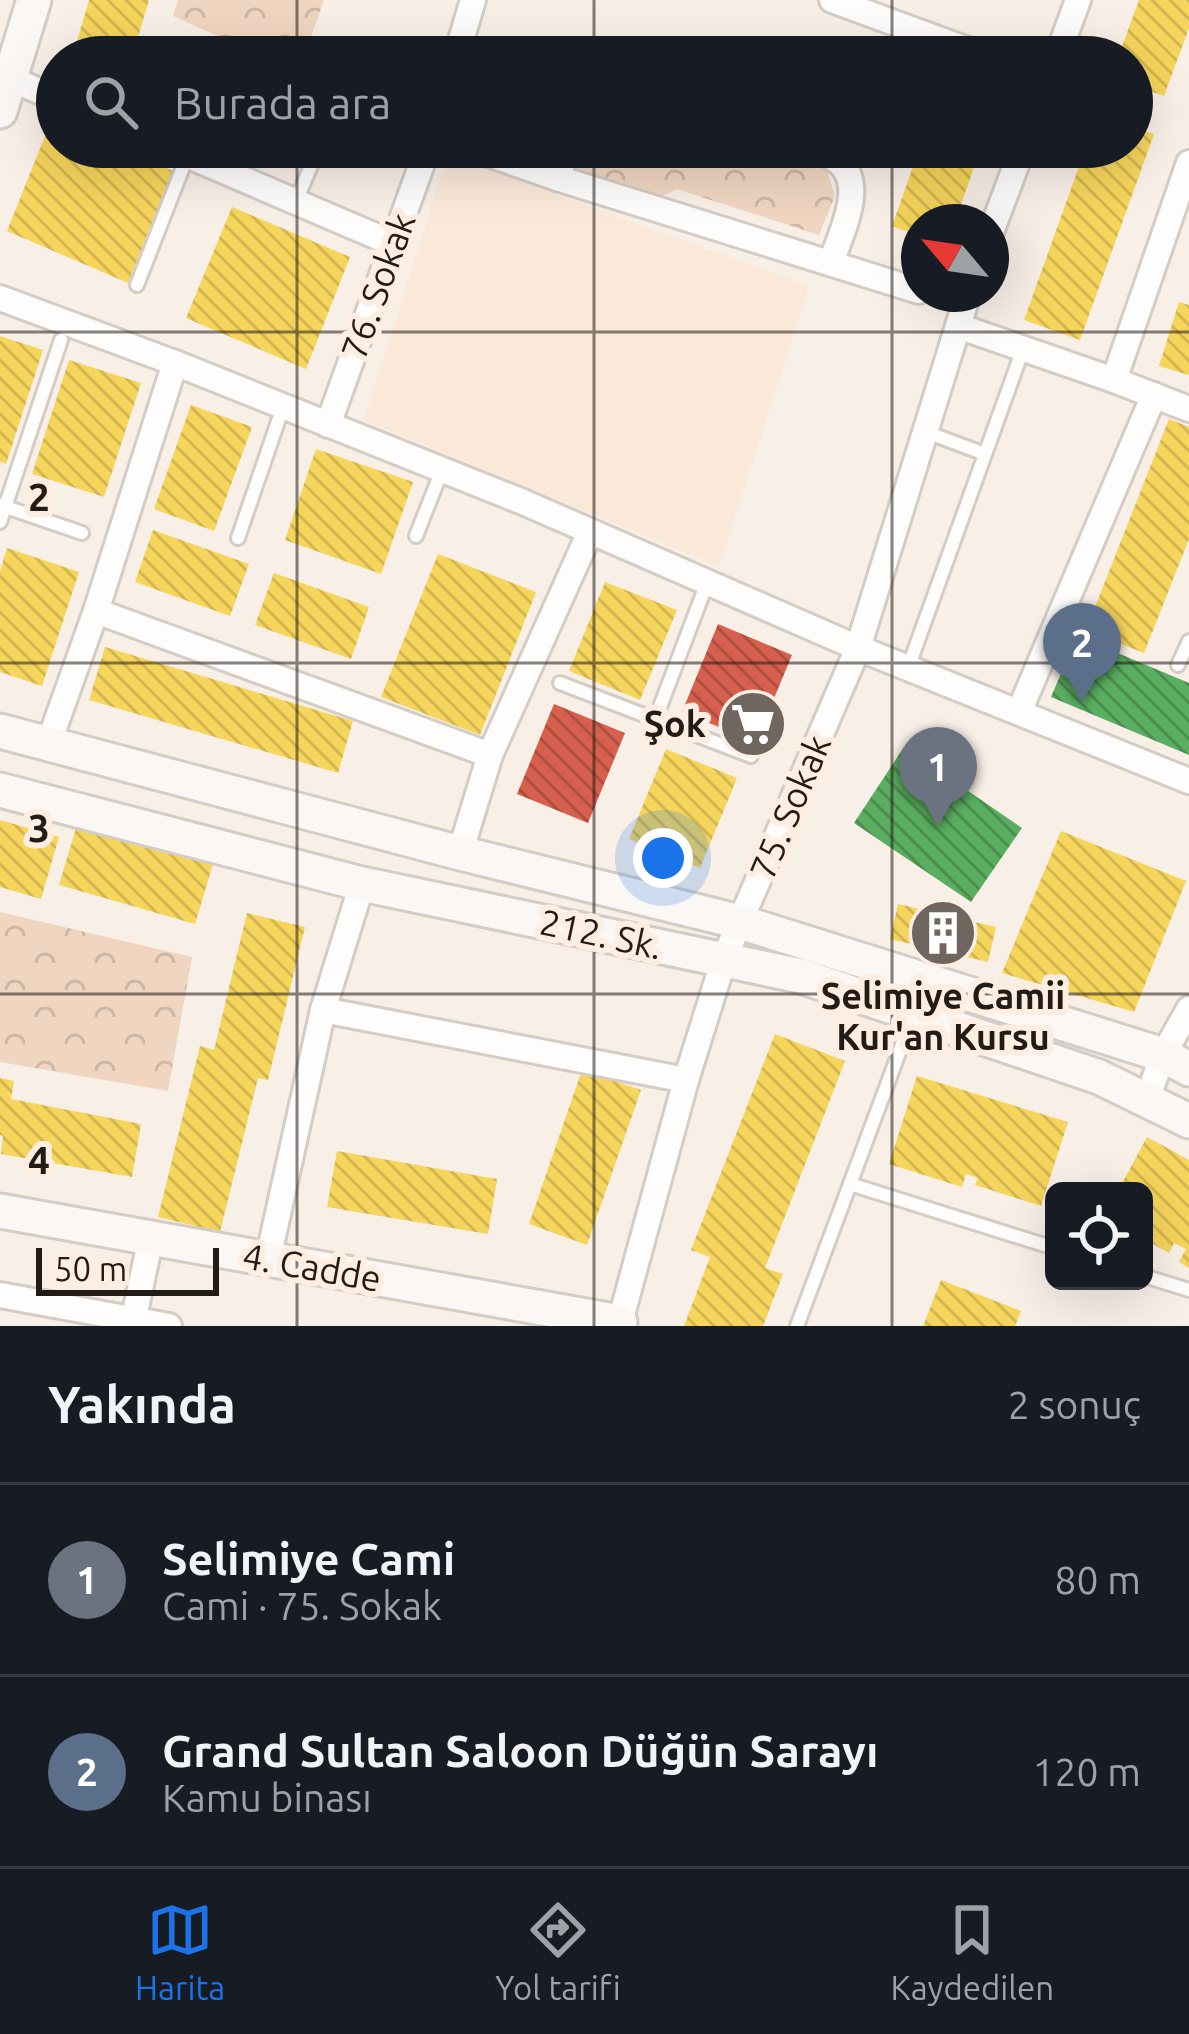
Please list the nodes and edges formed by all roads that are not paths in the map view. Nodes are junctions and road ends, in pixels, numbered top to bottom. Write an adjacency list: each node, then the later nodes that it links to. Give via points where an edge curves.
1 (34, 0): 8 (street)
2 (472, 0): 5 (street)
3 (832, 0): 6 (street)
4 (1078, 0): 7 (street)
5 (462, 36)
6 (930, 36)
7 (1065, 36)
8 (4, 88): 9 (street)
9 (36, 95)
10 (1189, 163): 32 (street)
11 (173, 168): 24 (lane)
12 (217, 168): 20 (street)
13 (310, 168): 20 (lane)
14 (421, 168): 22 (street, 76. Sokak)
15 (528, 168): 19 (street)
16 (560, 168): 19 (street)
17 (844, 168): 23 (street, via 853,191)
18 (1015, 168): 21 (street)
19 (556, 178): 23 (street)
20 (296, 202): 22 (street)
21 (1002, 204)
22 (394, 244): 36 (street, 76. Sokak)
23 (831, 262): 25 (street)
24 (137, 285)
25 (901, 285)
26 (0, 298): 31 (street)
27 (962, 312): 37 (street, 75. Sokak)
28 (969, 312): 30 (street)
29 (61, 340): 40 (lane)
30 (1023, 349): 32 (street); 38 (lane)
31 (175, 363): 34 (street); 47 (street)
32 (1114, 380): 33 (street)
33 (1154, 395): 35 (street); 53 (street)
34 (283, 407): 36 (street); 45 (lane)
35 (1189, 409)
36 (328, 425): 39 (street)
37 (925, 431): 38 (lane); 49 (street, 75. Sokak)
38 (985, 454): 51 (lane)
39 (442, 470): 42 (street); 44 (lane)
40 (3, 506): 41 (lane); 43 (lane)
41 (0, 522)
42 (590, 532): 46 (street); 57 (street)
43 (82, 533)
44 (416, 536)
45 (238, 538)
46 (707, 583): 49 (street); 54 (lane)
47 (96, 611): 56 (street); 57 (street)
48 (1189, 641): 50 (lane)
49 (858, 648): 51 (street); 63 (street, 75. Sokak)
50 (1178, 665)
51 (908, 668): 53 (street)
52 (560, 683): 54 (lane)
53 (1018, 712): 59 (street)
54 (655, 720): 58 (lane)
55 (0, 731): 56 (street)
56 (48, 745): 61 (street)
57 (490, 754): 61 (street)
58 (751, 756)
59 (1189, 782)
60 (0, 790): 62 (street, 212. Sk.)
61 (460, 853): 63 (street)
62 (362, 884): 64 (street, 212. Sk.); 66 (street)
63 (740, 922): 64 (street, 75. Sokak); 68 (street)
64 (724, 959): 67 (street, 212. Sk.); 69 (street, 75. Sokak)
65 (1189, 1009): 68 (street)
66 (323, 1010): 69 (street); 76 (street)
67 (913, 1015): 70 (street, 212. Sk.); 72 (lane)
68 (1176, 1062): 70 (street)
69 (686, 1080): 81 (street, 75. Sokak)
70 (1147, 1099): 71 (street, 212. Sk.)
71 (1189, 1121)
72 (850, 1184): 75 (lane); 83 (lane)
73 (0, 1211): 74 (street, 4. Cadde)
74 (152, 1238): 76 (street, 4. Cadde); 80 (street)
75 (1045, 1245)
76 (268, 1259): 81 (street, 4. Cadde)
77 (1153, 1279): 78 (lane)
78 (1189, 1290)
79 (0, 1295): 80 (street)
80 (133, 1323): 82 (street)
81 (619, 1324)
82 (169, 1326)
83 (797, 1326)

